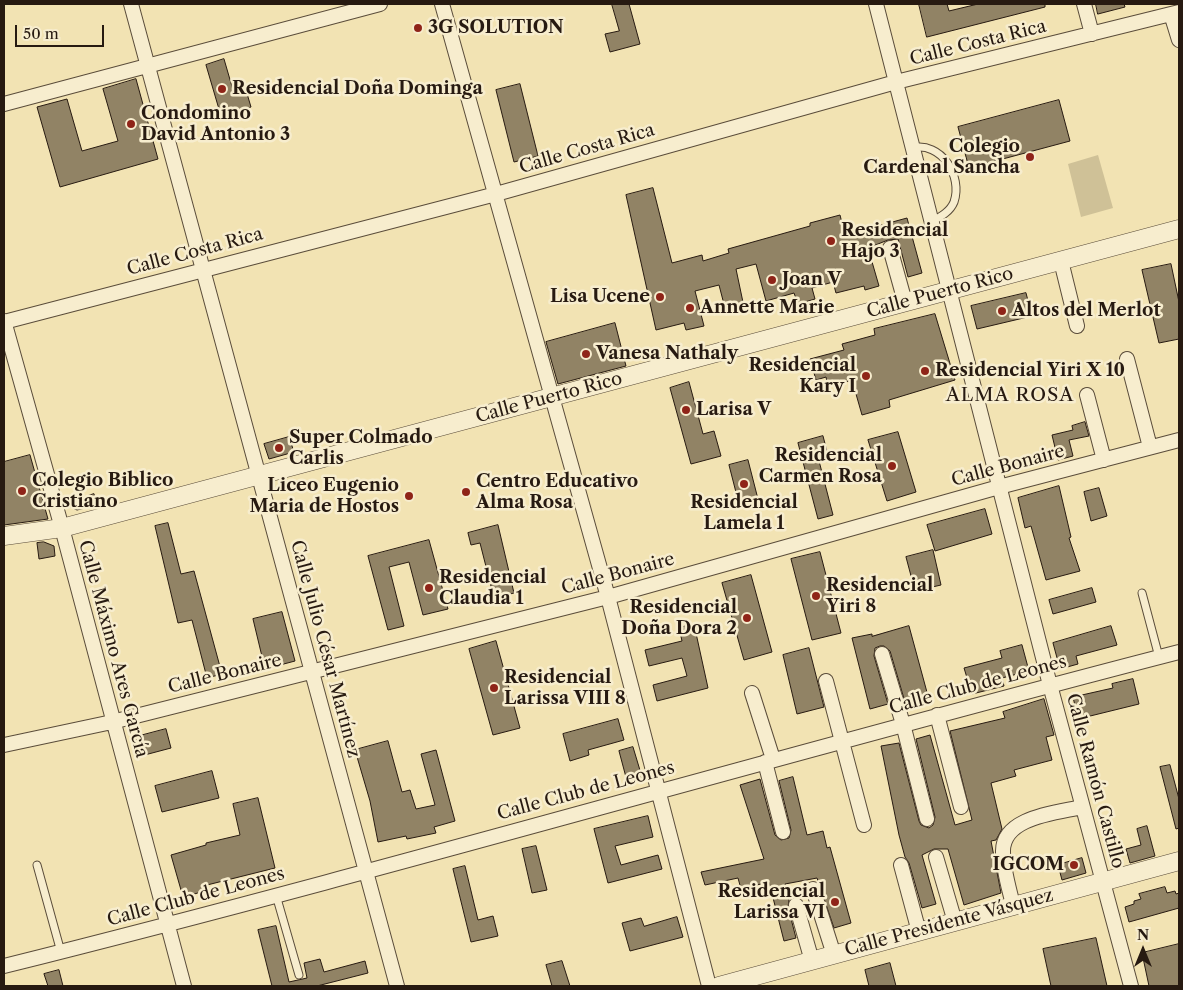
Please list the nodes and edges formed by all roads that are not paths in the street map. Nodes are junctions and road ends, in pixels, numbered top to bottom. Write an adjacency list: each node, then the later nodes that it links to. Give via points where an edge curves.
1 (131, 4): 9 (street, Calle Julio César Martínez)
2 (380, 4): 9 (street)
3 (442, 4): 13 (street)
4 (876, 4): 10 (street, Calle Ramón Castillo)
5 (1084, 4): 7 (street)
6 (1175, 13): 7 (street, Calle Costa Rica); 8 (street)
7 (1092, 34): 10 (street, Calle Costa Rica)
8 (1179, 40)
9 (146, 65): 11 (street); 18 (street, Calle Julio César Martínez)
10 (896, 82): 12 (street, Calle Ramón Castillo); 13 (street, Calle Costa Rica)
11 (4, 104)
12 (912, 148): 14 (street, Calle Ramón Castillo); 14 (lane, via 936,150 952,171 954,202 948,211)
13 (496, 194): 18 (street, Calle Costa Rica); 25 (street)
14 (931, 222): 19 (street, Calle Ramón Castillo)
15 (1179, 229): 17 (street, Calle Puerto Rico)
16 (890, 248): 20 (street)
17 (1061, 261): 19 (street, Calle Puerto Rico); 22 (street)
18 (204, 269): 21 (street, Calle Costa Rica); 29 (street, Calle Julio César Martínez)
19 (948, 291): 20 (street, Calle Puerto Rico); 30 (street, Calle Ramón Castillo)
20 (905, 302): 25 (street, Calle Puerto Rico)
21 (4, 322): 31 (street, Calle Máximo Ares García)
22 (1077, 326)
23 (1127, 359): 27 (street)
24 (1086, 395): 28 (street)
25 (553, 398): 29 (street, Calle Puerto Rico); 34 (street)
26 (1179, 440): 27 (street, Calle Bonaire)
27 (1150, 447): 28 (street, Calle Bonaire)
28 (1104, 460): 30 (street, Calle Bonaire)
29 (259, 473): 31 (street, Calle Puerto Rico); 38 (street, Calle Julio César Martínez)
30 (999, 487): 34 (street, Calle Bonaire); 40 (street, Calle Ramón Castillo)
31 (62, 528): 32 (street, Calle Puerto Rico); 43 (street, Calle Máximo Ares García)
32 (4, 536)
33 (1142, 593): 37 (lane)
34 (608, 597): 38 (street, Calle Bonaire); 48 (street)
35 (1179, 652): 37 (street, Calle Club de Leones)
36 (882, 654): 44 (street)
37 (1159, 657): 40 (street, Calle Club de Leones)
38 (312, 671): 43 (street, Calle Bonaire); 58 (street, Calle Julio César Martínez)
39 (826, 681): 45 (street)
40 (1050, 685): 42 (street, Calle Club de Leones); 49 (street, Calle Ramón Castillo)
41 (752, 693): 47 (street)
42 (937, 716): 44 (street, Calle Club de Leones); 50 (street)
43 (112, 722): 46 (street, Calle Bonaire); 65 (street, Calle Máximo Ares García)
44 (903, 724): 45 (street, Calle Club de Leones); 51 (street)
45 (842, 741): 47 (street, Calle Club de Leones); 52 (street)
46 (4, 745)
47 (769, 760): 48 (street, Calle Club de Leones); 53 (street)
48 (657, 791): 58 (street, Calle Club de Leones); 74 (street)
49 (1082, 806): 59 (street, Calle Ramón Castillo); 63 (street, via 1018,823 1006,836 1003,854)
50 (961, 807)
51 (927, 820)
52 (864, 825)
53 (784, 832)
54 (936, 857): 64 (street)
55 (1179, 861): 59 (street, Calle Presidente Vásquez)
56 (37, 865): 67 (lane)
57 (901, 865): 66 (street)
58 (365, 871): 61 (street, Calle Club de Leones); 73 (street, Calle Julio César Martínez)
59 (1102, 882): 63 (street, Calle Presidente Vásquez); 76 (street, Calle Ramón Castillo)
60 (813, 889): 68 (street)
61 (276, 895): 65 (street, Calle Club de Leones); 71 (lane)
62 (796, 905): 69 (street)
63 (1013, 905): 64 (street, Calle Presidente Vásquez)
64 (955, 922): 66 (street, Calle Presidente Vásquez)
65 (168, 925): 67 (street, Calle Club de Leones); 72 (street, Calle Máximo Ares García)
66 (919, 932): 68 (street, Calle Presidente Vásquez)
67 (61, 952): 70 (street, Calle Club de Leones)
68 (834, 955): 69 (street, Calle Presidente Vásquez)
69 (812, 961): 75 (street, Calle Presidente Vásquez)
70 (4, 966)
71 (299, 975)
72 (184, 986)
73 (397, 986)
74 (709, 986)
75 (719, 986)
76 (1130, 986)

